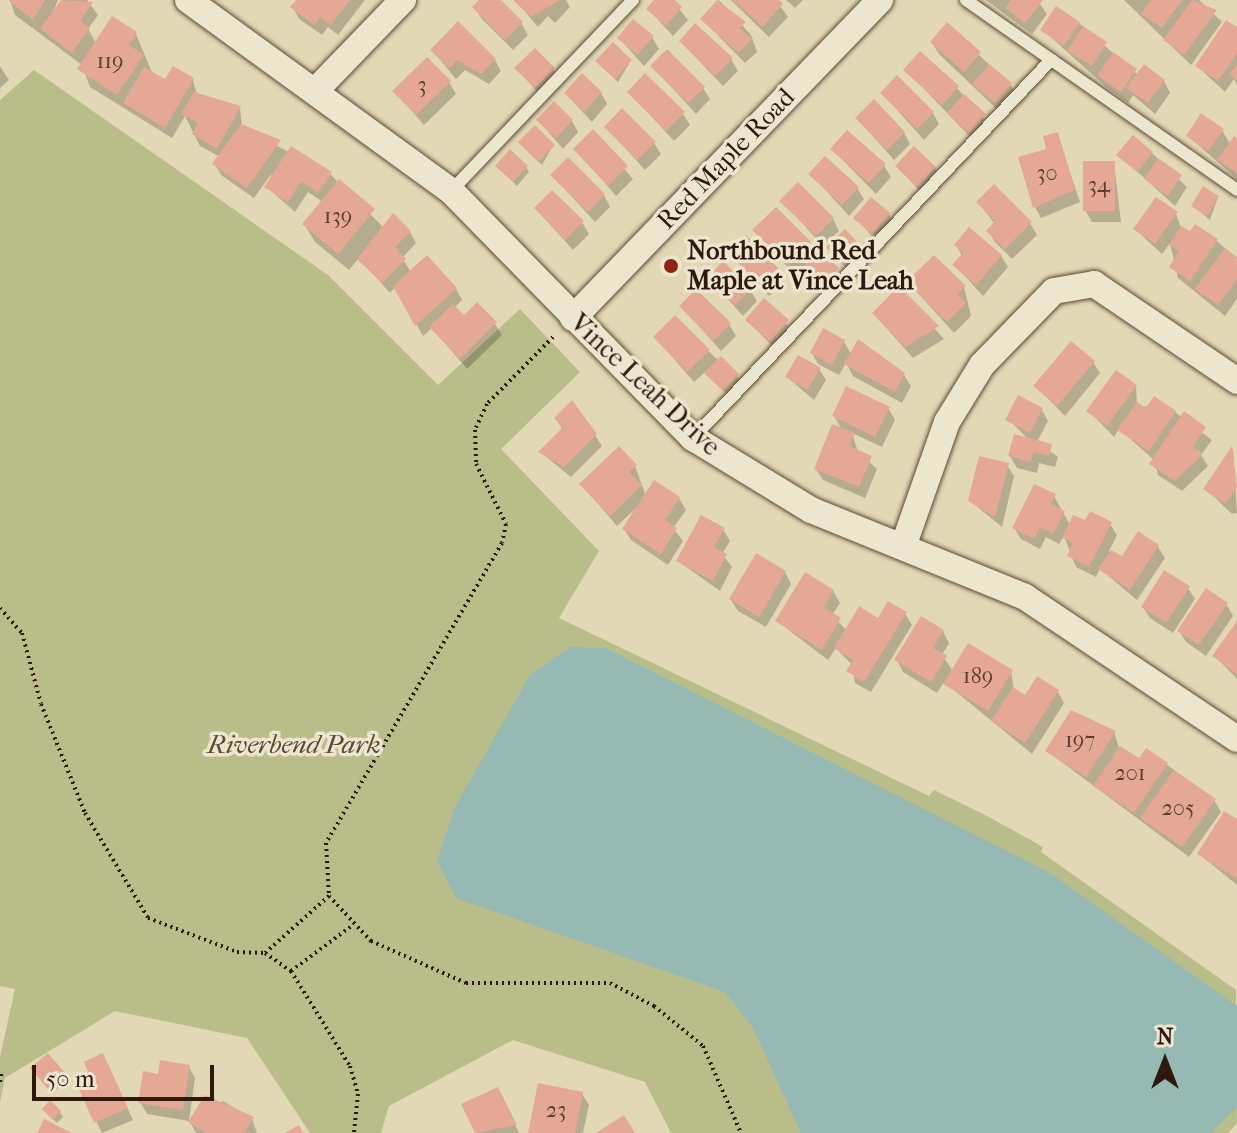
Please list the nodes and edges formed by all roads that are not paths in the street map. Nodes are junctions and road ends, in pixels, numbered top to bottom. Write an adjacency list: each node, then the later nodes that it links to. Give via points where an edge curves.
1 (188, 0): 7 (street, Vince Leah Drive)
2 (403, 0): 7 (street)
3 (633, 0): 9 (lane)
4 (880, 0): 10 (street, Red Maple Road)
5 (966, 0): 6 (lane)
6 (1051, 60): 8 (lane); 12 (lane)
7 (317, 89): 9 (street, Vince Leah Drive)
8 (1237, 190)
9 (451, 191): 10 (street, Vince Leah Drive)
10 (573, 318): 12 (street, Vince Leah Drive)
11 (1237, 381): 13 (street, via 1094,284 1054,291 982,365 947,422)
12 (693, 438): 13 (street, Vince Leah Drive, via 811,510)
13 (904, 544): 14 (street, Vince Leah Drive, via 1025,597)
14 (1237, 739)

